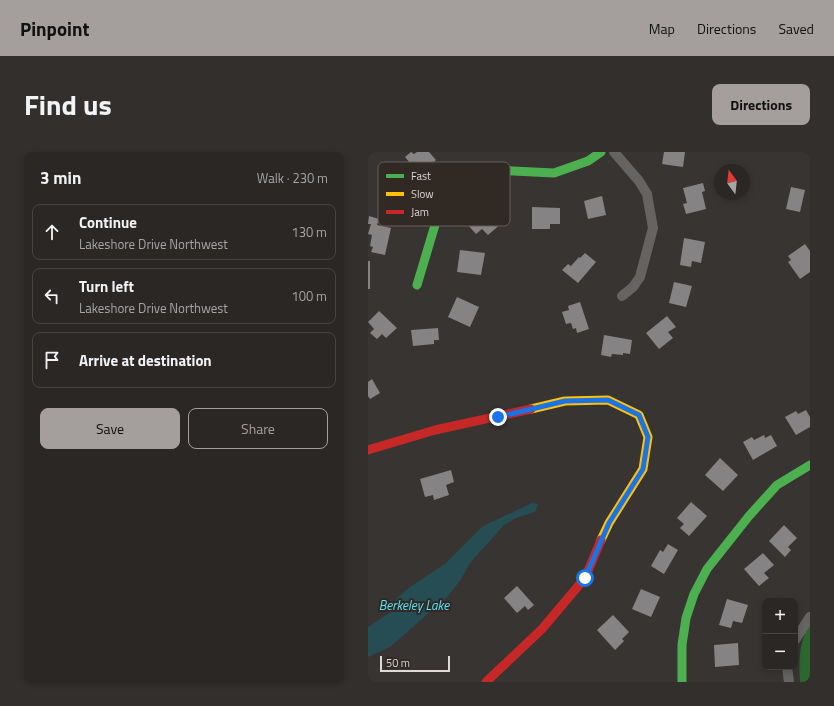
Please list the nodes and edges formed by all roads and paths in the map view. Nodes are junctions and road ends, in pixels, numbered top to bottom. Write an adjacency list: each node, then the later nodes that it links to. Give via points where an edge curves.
1 (601, 152): 3 (street, via 588,161 554,173)
2 (614, 152): 6 (street, via 647,194 652,228 640,277)
3 (510, 171)
4 (435, 226): 5 (street)
5 (417, 285)
6 (622, 296)
7 (368, 450): 12 (street, via 435,430 565,401 608,400 639,415 648,437 643,469 609,523 585,578 542,630)
8 (810, 464): 13 (street, via 777,485 707,569 694,594 686,618 682,645)
9 (810, 617): 10 (street)
10 (798, 635)
11 (788, 670): 14 (street)
12 (486, 682)
13 (682, 682)
14 (790, 682)

